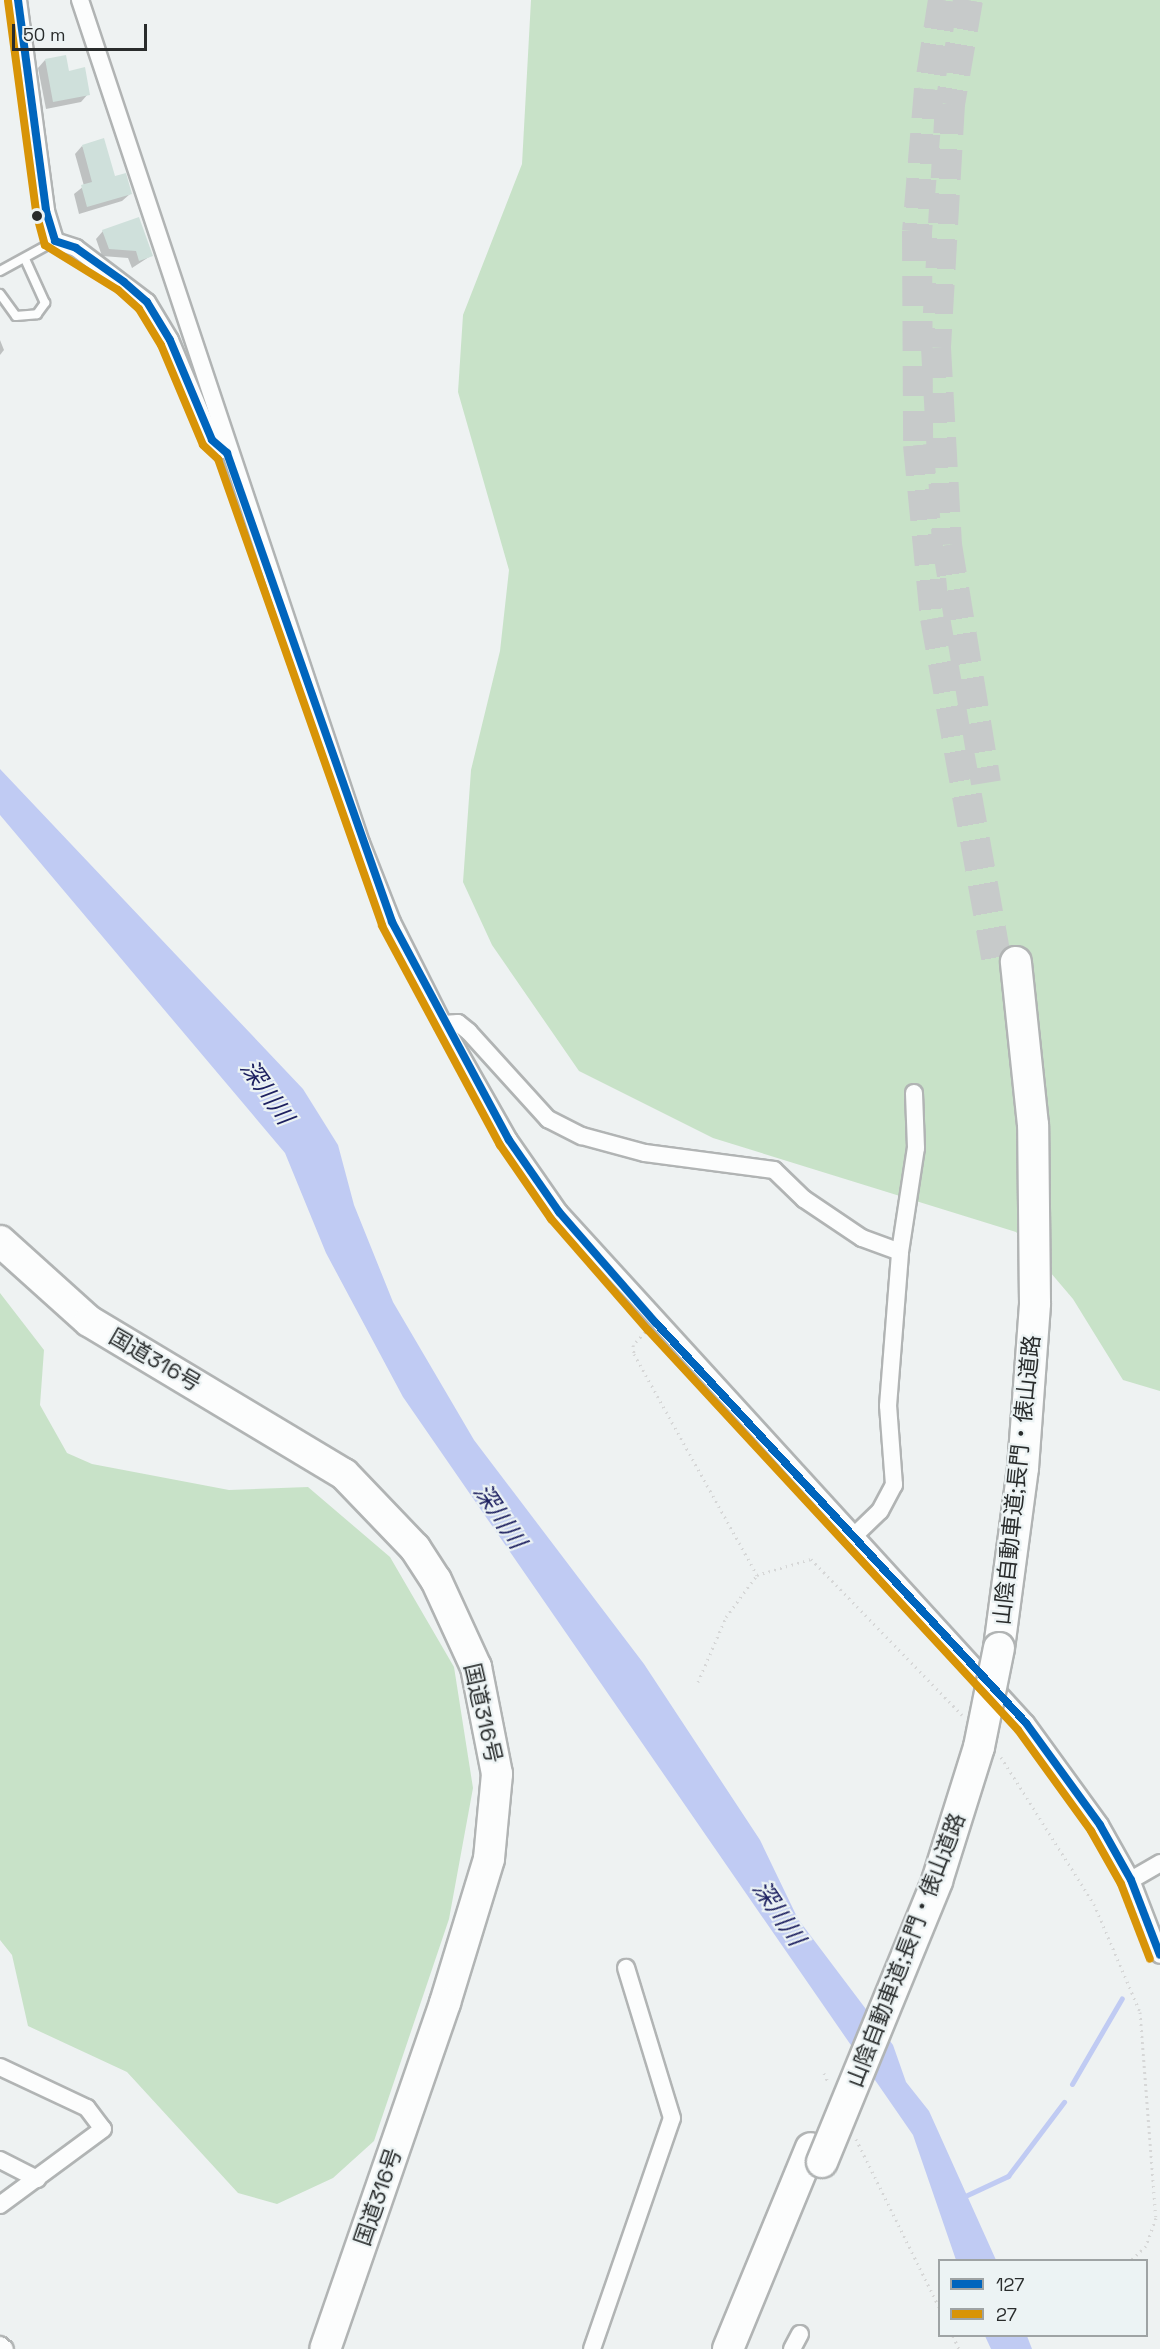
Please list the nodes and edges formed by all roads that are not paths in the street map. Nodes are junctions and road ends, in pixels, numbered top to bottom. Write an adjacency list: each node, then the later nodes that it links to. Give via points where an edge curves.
1 (18, 0): 3 (street, via 45,211)
2 (80, 0): 7 (street)
3 (55, 241): 4 (lane); 7 (street, via 76,248 147,302 170,340 212,440)
4 (25, 259): 5 (lane); 6 (lane, via 45,303 37,314 16,316)
5 (0, 271)
6 (0, 294)
7 (227, 453): 9 (street, via 362,843 392,922)
8 (1007, 965): 19 (highway, 山陰自動車道;長門・俵山道路, bridge, via 1033,1125 1035,1303 1018,1522 993,1641 979,1746 937,1881)
9 (443, 1024): 12 (street, via 458,1023 469,1032 548,1119 645,1153 774,1170 804,1199 862,1238); 13 (street, via 509,1140 559,1212 656,1323)
10 (914, 1093): 12 (street, via 916,1148)
11 (0, 1241): 25 (highway, 国道316号, via 88,1321 344,1474 415,1548 436,1580 476,1667 497,1774 489,1858 445,2003)
12 (900, 1252): 13 (street, via 888,1406 894,1485 880,1511)
13 (854, 1536): 15 (street, via 1026,1723 1100,1825)
14 (1160, 1863): 15 (street)
15 (1131, 1881): 16 (street)
16 (1160, 1954)
17 (626, 1968): 26 (street, via 672,2118)
18 (0, 2067): 21 (street, via 87,2108 101,2123 100,2136)
19 (817, 2155): 27 (highway, 山陰自動車道;長門・俵山道路); 28 (highway, 山陰自動車道;長門・俵山道路)
20 (0, 2160): 21 (street)
21 (37, 2180): 22 (street)
22 (0, 2205)
23 (0, 2345): 24 (street)
24 (5, 2349)
25 (325, 2349)
26 (592, 2349)
27 (728, 2349)
28 (746, 2349)

